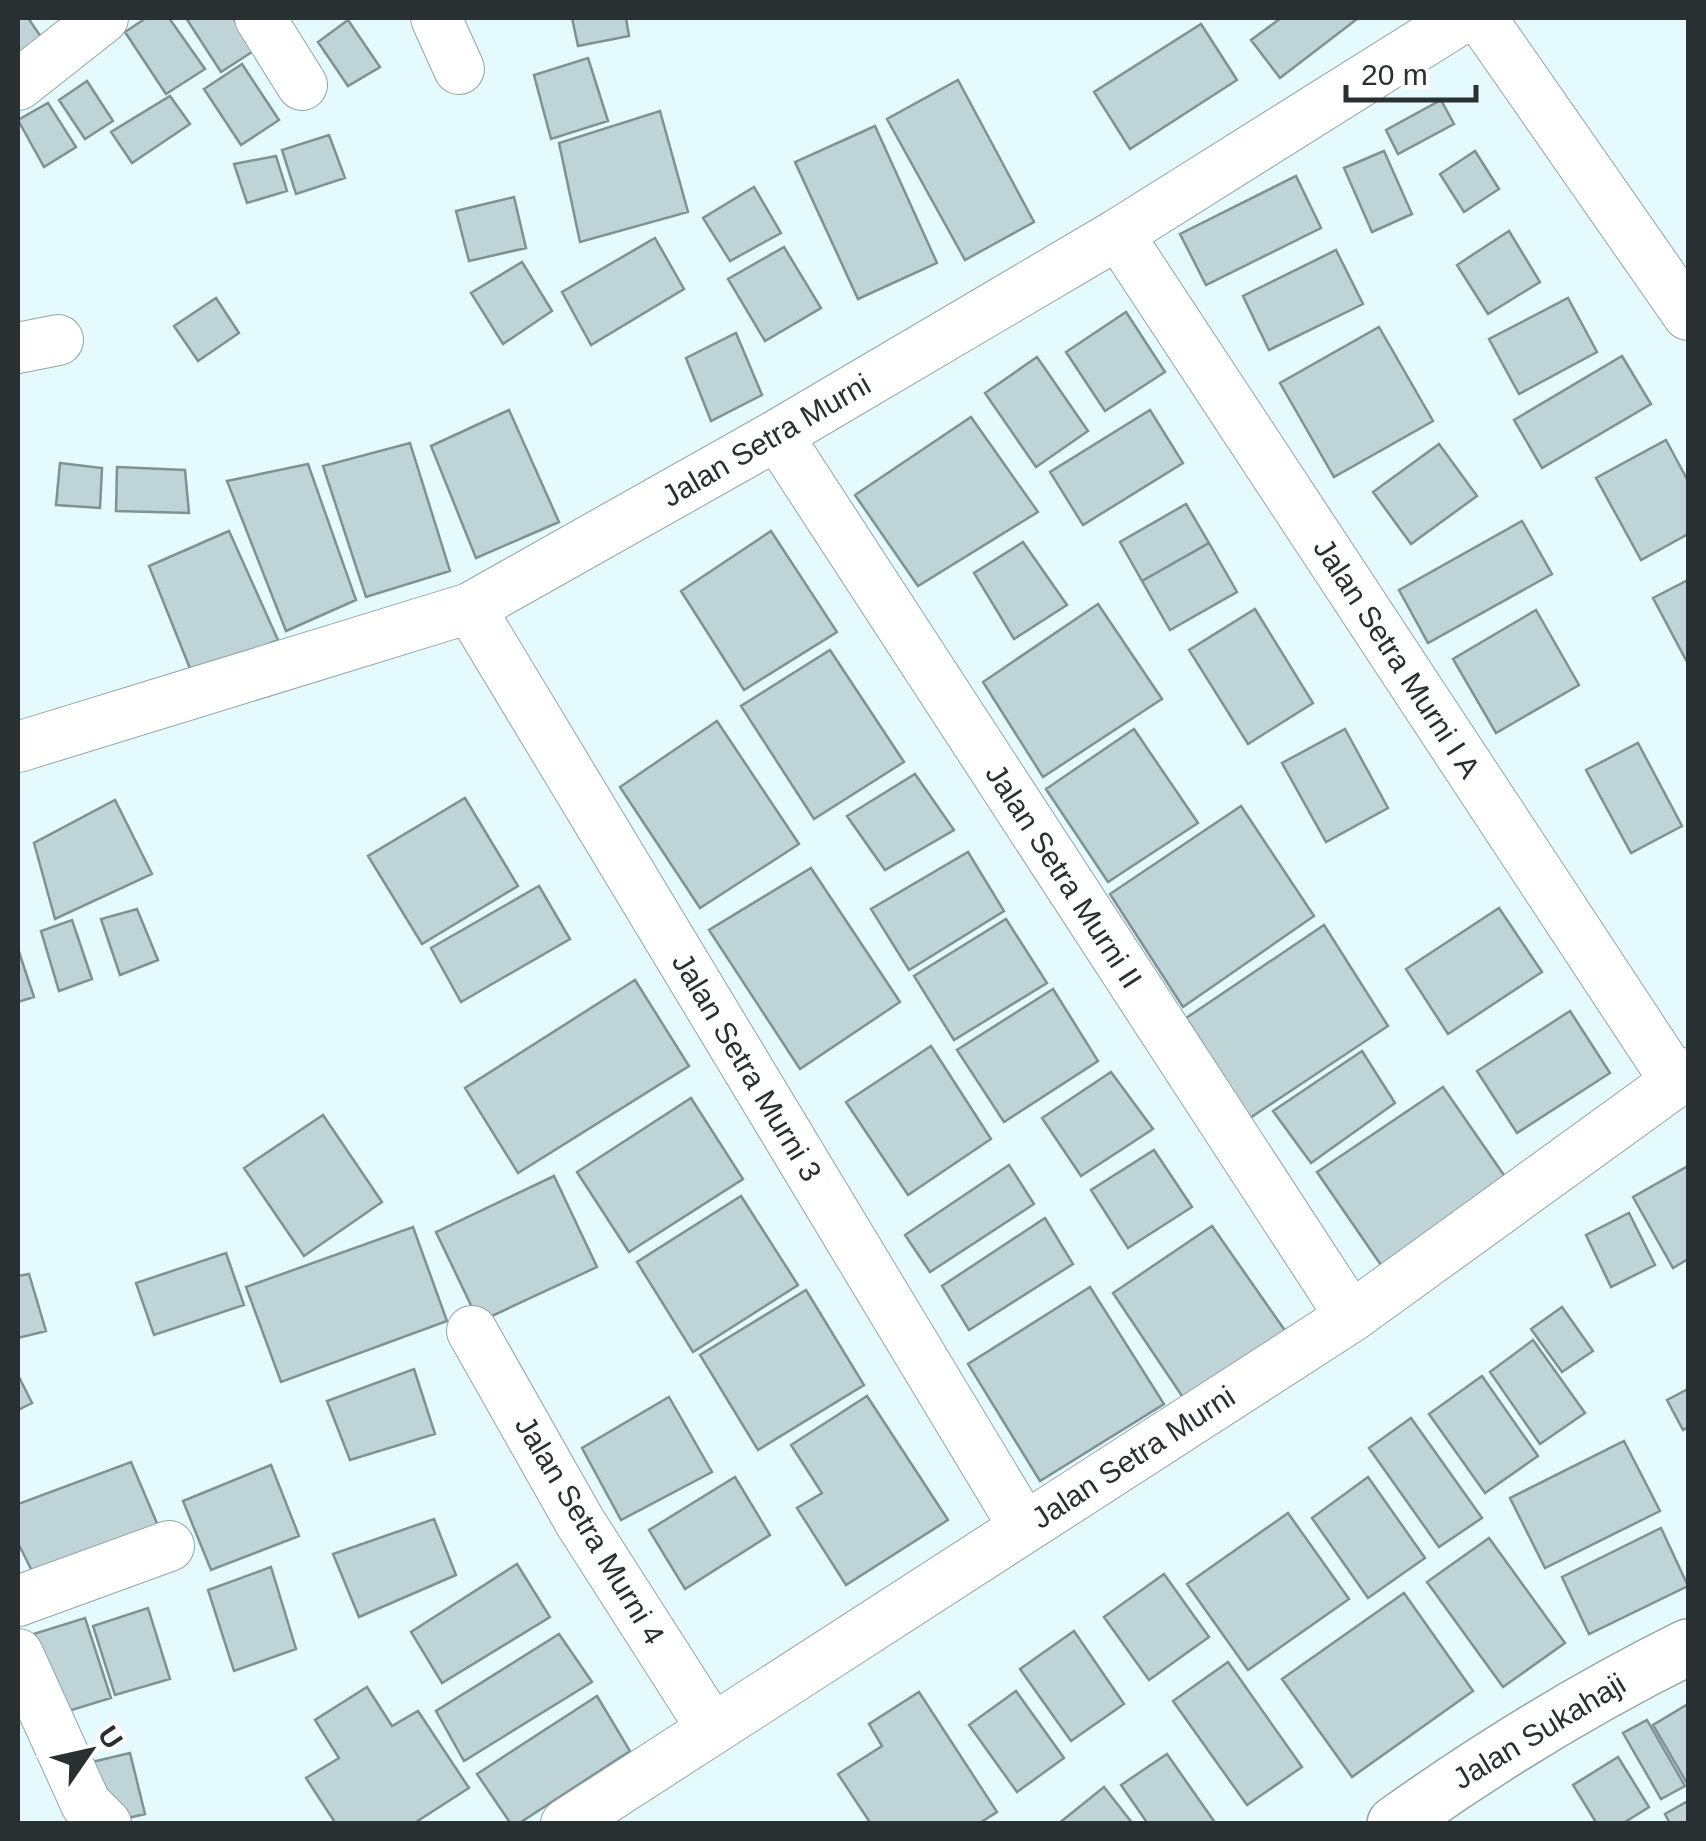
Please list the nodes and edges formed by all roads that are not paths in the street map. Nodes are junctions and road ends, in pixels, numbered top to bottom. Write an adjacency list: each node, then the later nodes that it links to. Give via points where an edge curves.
1 (103, 18): 7 (street)
2 (260, 18): 8 (street)
3 (436, 18): 6 (street)
4 (1462, 18): 9 (street, Jalan Setra Murni)
5 (1480, 18): 10 (street)
6 (460, 69)
7 (18, 84)
8 (302, 85)
9 (1118, 234): 11 (street, Jalan Setra Murni); 14 (street, Jalan Setra Murni I A)
10 (1688, 315)
11 (777, 434): 12 (street, Jalan Setra Murni); 15 (street, Jalan Setra Murni II)
12 (470, 608): 13 (street, Jalan Setra Murni); 17 (street, Jalan Setra Murni 3)
13 (18, 748)
14 (1682, 1078): 15 (street, Jalan Setra Murni)
15 (1350, 1318): 17 (street, Jalan Setra Murni)
16 (472, 1331): 22 (street, Jalan Setra Murni 4, via 580,1522)
17 (1024, 1527): 22 (street, Jalan Setra Murni)
18 (170, 1546): 19 (street)
19 (18, 1601)
20 (1688, 1647): 25 (street, Jalan Sukahaji, via 1492,1755)
21 (18, 1654): 23 (street, via 86,1804)
22 (711, 1728): 24 (street, Jalan Setra Murni)
23 (106, 1824)
24 (566, 1824)
25 (1395, 1824)

